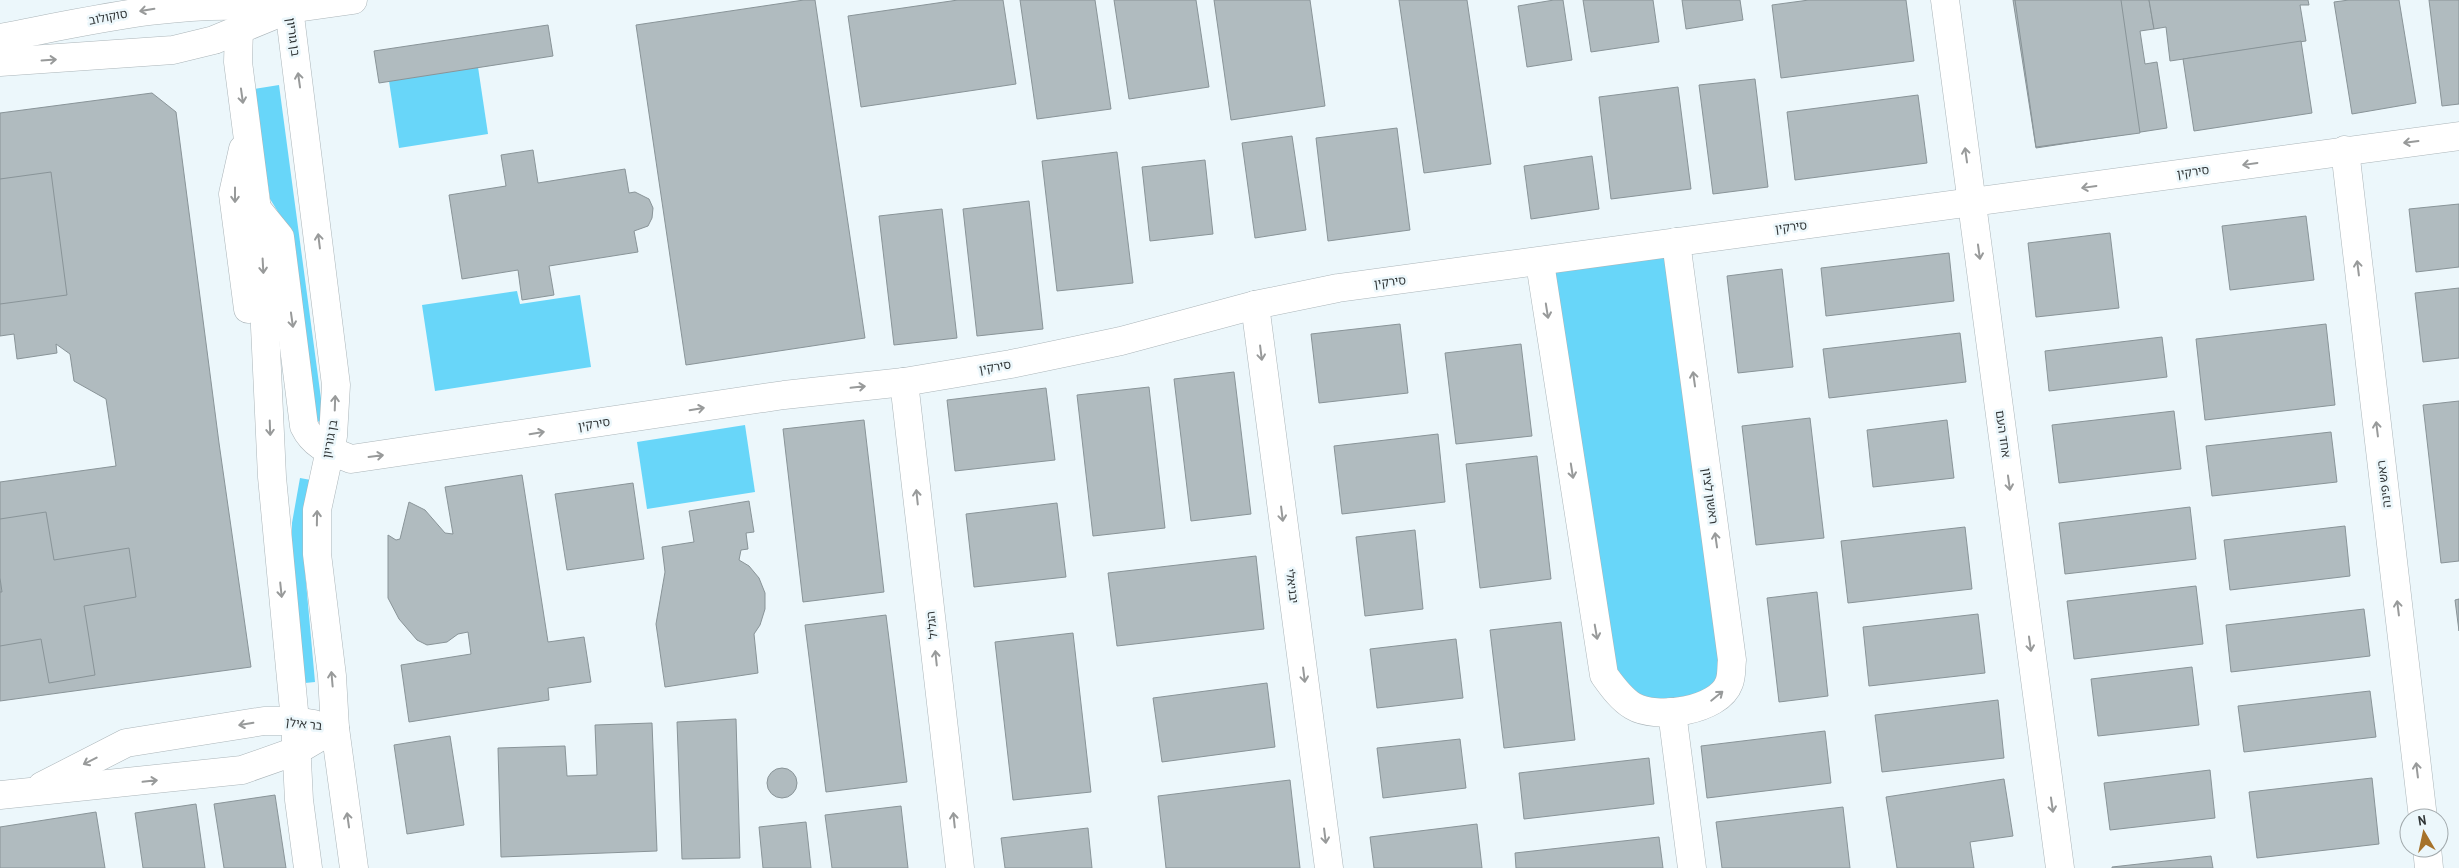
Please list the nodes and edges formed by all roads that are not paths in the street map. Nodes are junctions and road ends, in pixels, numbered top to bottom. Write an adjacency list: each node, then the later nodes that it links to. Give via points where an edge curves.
1 (353, 0): 3 (street, סוקולוב)
2 (1945, 0): 12 (street, אחד העם, one-way to 2)
3 (288, 5): 4 (street, סוקולוב); 19 (street, בן גוריון, one-way to 3, via 336,385)
4 (243, 18): 5 (street, סוקולוב, one-way to 5, via 166,7); 6 (street, סוקולוב, via 214,40); 8 (street)
5 (0, 38)
6 (173, 50): 7 (street, סוקולוב, one-way to 6); 8 (street, סוקולוב, via 223,56)
7 (0, 62)
8 (238, 62): 9 (street, one-way to 9)
9 (247, 130): 13 (street); 17 (street, one-way to 17, via 233,194 250,319)
10 (2459, 136): 11 (street, סירקין, one-way to 11)
11 (2344, 150): 12 (street, סירקין, one-way to 12); 26 (street, ראש פינה, one-way to 11)
12 (1972, 204): 14 (street, סירקין); 32 (street, אחד העם, one-way to 32)
13 (258, 210): 17 (street, one-way to 17); 19 (street, סירקין, one-way to 19, via 280,237 304,426 310,439)
14 (1676, 242): 15 (street, סירקין); 20 (street, ראשון לציון, one-way to 14, via 1692,709 1719,696 1730,683 1732,660)
15 (1540, 262): 16 (street, סירקין, via 1338,288); 20 (street, ראשון לציון, one-way to 20, via 1604,675 1633,707)
16 (1255, 305): 18 (street, סירקין, via 1121,342); 30 (street, יבניאלי, one-way to 30)
17 (268, 381): 21 (street, one-way to 21, via 272,477)
18 (904, 382): 19 (street, סירקין, one-way to 18, via 351,459 395,454 784,396); 29 (street, הגליל, one-way to 18)
19 (329, 451): 22 (street, בן גוריון, one-way to 19, via 317,554 317,510)
20 (1672, 712): 31 (street)
21 (295, 721): 22 (street, בר אילן); 23 (street); 24 (street, בר אילן, one-way to 24, via 264,721 126,742)
22 (336, 728): 23 (street, בר אילן); 28 (street, בן גוריון, one-way to 22)
23 (296, 751): 24 (street, בר אילן, one-way to 23, via 242,770); 27 (street)
24 (31, 791): 25 (street, בר אילן)
25 (0, 795)
26 (2422, 808)
27 (308, 868)
28 (354, 868)
29 (960, 868)
30 (1329, 868)
31 (1692, 868)
32 (2060, 868)

